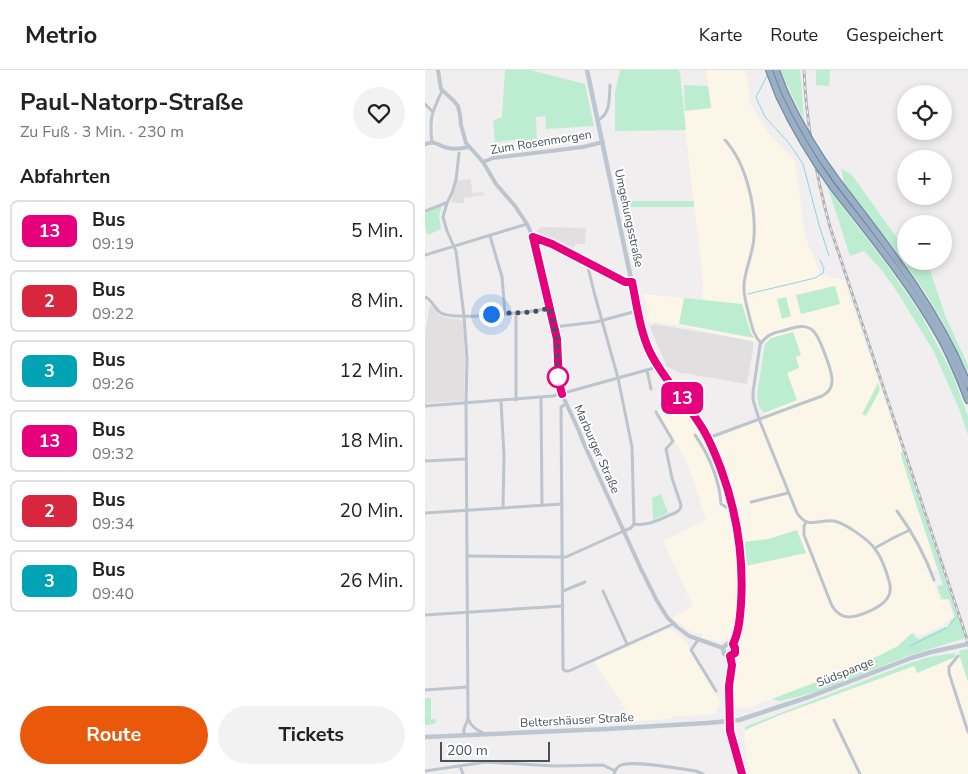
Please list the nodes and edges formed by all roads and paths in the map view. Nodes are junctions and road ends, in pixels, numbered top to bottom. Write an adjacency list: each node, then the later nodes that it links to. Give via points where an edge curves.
1 (438, 70): 6 (street)
2 (587, 70): 10 (main road, Umgehungsstraße)
3 (769, 70): 7 (highway)
4 (776, 72): 7 (highway)
5 (610, 85): 10 (street, via 608,109)
6 (442, 90): 9 (street); 15 (street, Marburger Straße, via 458,106)
7 (782, 94): 18 (highway, bridge, via 803,142)
8 (425, 104): 9 (street)
9 (432, 111): 12 (street)
10 (598, 120): 13 (main road, Umgehungsstraße)
11 (725, 140): 36 (street, via 746,180 752,205 753,238 744,293 753,331)
12 (432, 142): 14 (street); 15 (street, via 450,149)
13 (603, 142): 17 (street, Zum Rosenmorgen); 27 (main road, Umgehungsstraße)
14 (425, 144)
15 (469, 147): 17 (street, Marburger Straße)
16 (459, 153): 19 (street, via 452,193)
17 (483, 162): 21 (street, Marburger Straße)
18 (835, 184): 40 (highway, via 889,249 921,295 944,333); 45 (highway, via 940,338)
19 (447, 203): 20 (street); 24 (street, via 444,223)
20 (425, 211)
21 (527, 224): 22 (street); 23 (street, Marburger Straße)
22 (490, 236): 24 (street); 31 (street, via 501,277)
23 (533, 237): 26 (street); 29 (street, Marburger Straße)
24 (455, 246): 25 (street); 33 (street)
25 (425, 255)
26 (587, 263): 27 (street, via 625,282); 34 (street)
27 (632, 282): 53 (main road, Umgehungsstraße, via 642,331 651,355)
28 (425, 297): 33 (street, via 441,314)
29 (550, 308): 32 (street); 35 (street, Marburger Straße)
30 (633, 312): 34 (street)
31 (505, 313): 32 (street); 33 (street)
32 (516, 313): 44 (street)
33 (464, 316): 47 (street)
34 (602, 321): 35 (street); 39 (street)
35 (554, 327): 42 (street, Marburger Straße)
36 (761, 343): 51 (street, via 753,397); 51 (street, via 777,332 795,327 809,328 820,341 832,379 830,389 822,396)
37 (654, 368): 38 (street)
38 (647, 370): 39 (street); 41 (street)
39 (618, 378): 42 (street); 66 (street, via 632,447)
40 (968, 385)
41 (651, 389)
42 (562, 394): 43 (street); 48 (street, Marburger Straße)
43 (541, 398): 44 (street); 59 (street)
44 (516, 400): 46 (street)
45 (968, 400)
46 (501, 401): 47 (street); 61 (street, via 505,456)
47 (466, 404): 49 (street); 54 (street)
48 (566, 404): 58 (street, via 561,408); 68 (street, Marburger Straße)
49 (425, 406)
50 (656, 412): 66 (street, via 673,441 666,450 681,505 677,512 647,524)
51 (759, 419): 53 (street); 56 (street)
52 (695, 434): 60 (street, via 713,471 721,504)
53 (708, 438): 60 (main road, Umgehungsstraße)
54 (467, 459): 55 (street); 62 (street)
55 (425, 461)
56 (788, 493): 57 (street); 65 (street)
57 (751, 502)
58 (562, 504): 59 (street); 71 (street)
59 (542, 505): 61 (street)
60 (733, 507): 82 (main road, Umgehungsstraße, via 742,574 739,625)
61 (503, 508): 62 (street)
62 (467, 511): 64 (street); 70 (street)
63 (897, 511): 67 (street)
64 (425, 514)
65 (806, 522): 69 (street, via 840,523); 69 (street, via 804,532 811,553 832,606 841,616 857,616 881,604 889,596 889,580)
66 (634, 524): 68 (street)
67 (911, 530): 69 (street); 72 (street)
68 (624, 531): 71 (street); 79 (street, Marburger Straße, via 656,599)
69 (875, 548)
70 (467, 556): 71 (street); 77 (street)
71 (563, 557): 74 (street)
72 (934, 580)
73 (585, 582): 74 (street)
74 (563, 591): 76 (street)
75 (603, 591): 81 (street)
76 (563, 606): 77 (street); 81 (street, via 563,670 569,671)
77 (467, 612): 78 (street); 87 (street)
78 (425, 615)
79 (673, 624): 80 (street, Marburger Straße); 81 (street)
80 (698, 640): 84 (street, Marburger Straße); 89 (street, via 691,650)
81 (627, 644)
82 (733, 644): 84 (main road); 85 (main road, via 736,651)
83 (968, 644): 92 (main road, Südspange, via 911,658 809,697)
84 (723, 648): 85 (main road, via 723,654)
85 (730, 656): 92 (main road)
86 (958, 656): 94 (street, via 949,667 949,674)
87 (467, 687): 88 (street); 90 (street)
88 (425, 690)
89 (716, 691)
90 (468, 719): 93 (street); 97 (street)
91 (835, 720): 105 (street)
92 (730, 721): 96 (main road, Beltershäuser Straße); 104 (main road)
93 (470, 724): 95 (street); 96 (street)
94 (968, 732)
95 (470, 735): 96 (main road, Beltershäuser Straße); 97 (main road, Beltershäuser Straße)
96 (486, 735)
97 (464, 736): 98 (main road, Beltershäuser Straße)
98 (425, 737)
99 (460, 766): 100 (street); 101 (street, via 486,762 603,765); 102 (street)
100 (425, 771)
101 (614, 773): 103 (street, via 629,763)
102 (463, 774)
103 (703, 774)
104 (742, 774)
105 (860, 774)

